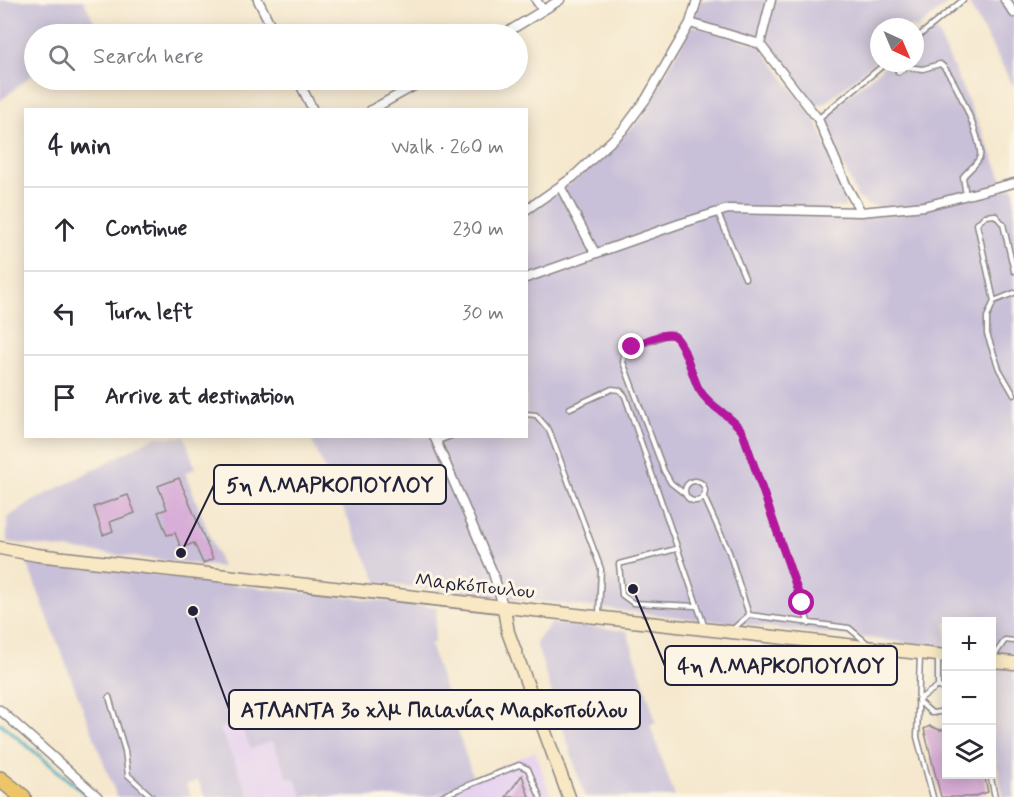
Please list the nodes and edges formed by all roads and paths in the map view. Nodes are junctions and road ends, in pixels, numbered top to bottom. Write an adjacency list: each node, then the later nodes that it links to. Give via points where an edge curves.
1 (258, 0): 11 (street)
2 (536, 0): 8 (street)
3 (560, 0): 8 (street)
4 (697, 0): 10 (street)
5 (771, 0): 14 (street)
6 (963, 0): 13 (lane)
7 (1005, 0): 9 (street)
8 (543, 10): 12 (street)
9 (1014, 13)
10 (690, 23): 14 (street); 23 (street, via 646,99 623,130)
11 (270, 24)
12 (520, 24)
13 (924, 32)
14 (760, 44): 21 (street)
15 (924, 69): 24 (lane, via 940,64 951,75 980,146 978,161 963,177)
16 (875, 72): 21 (lane)
17 (303, 90): 19 (street)
18 (407, 90): 20 (street)
19 (312, 108)
20 (375, 108)
21 (818, 119): 26 (street)
22 (1014, 183): 24 (street)
23 (560, 186): 25 (street); 28 (street)
24 (967, 197): 26 (street, via 894,211)
25 (528, 209)
26 (861, 212): 27 (street)
27 (717, 213): 28 (street); 31 (lane)
28 (595, 254): 30 (street)
29 (1014, 271): 33 (lane, via 1003,224 995,215 985,216 977,224)
30 (528, 277)
31 (745, 278)
32 (1014, 293): 33 (lane)
33 (994, 301): 34 (lane, via 987,317 987,334 999,369)
34 (1014, 395)
35 (570, 408): 41 (lane, via 612,389 625,396)
36 (528, 414): 45 (lane, via 536,415 549,430 601,569)
37 (435, 439): 43 (street, via 493,573)
38 (685, 494): 39 (lane, via 692,501); 39 (lane, via 687,484 697,481 705,487); 46 (lane, via 664,471 623,362 624,353 632,347 668,334 681,343 700,391 733,418 742,431)
39 (704, 497): 44 (lane, via 729,552)
40 (0, 548): 43 (main road, Μαρκόπουλου)
41 (676, 549): 42 (lane); 42 (lane, via 619,564 622,596 633,603)
42 (695, 606): 47 (lane)
43 (504, 609): 45 (main road, Μαρκόπουλου); 69 (main road, via 508,632)
44 (749, 615): 46 (lane); 48 (lane)
45 (598, 618): 47 (main road, Μαρκόπουλου)
46 (809, 624): 50 (lane, via 849,628)
47 (706, 630): 48 (main road, Μαρκόπουλου)
48 (729, 632): 50 (main road, Μαρκόπουλου)
49 (1014, 641): 52 (lane, via 1005,640)
50 (872, 648): 51 (main road, Μαρκόπουλου)
51 (920, 653): 53 (main road, Μαρκόπουλου); 59 (lane)
52 (996, 655)
53 (942, 656): 56 (lane)
54 (996, 661): 55 (main road)
55 (1014, 663)
56 (938, 686): 57 (lane); 59 (lane)
57 (942, 688)
58 (109, 697): 66 (lane, via 128,775)
59 (917, 701): 61 (lane, via 932,713); 70 (lane, via 917,737)
60 (0, 710): 65 (street)
61 (942, 712)
62 (991, 779): 71 (lane)
63 (0, 780): 64 (highway)
64 (23, 797)
65 (98, 797)
66 (152, 797)
67 (439, 797): 68 (lane, via 522,765 530,771)
68 (540, 797)
69 (569, 797)
70 (933, 797)
71 (995, 797)

